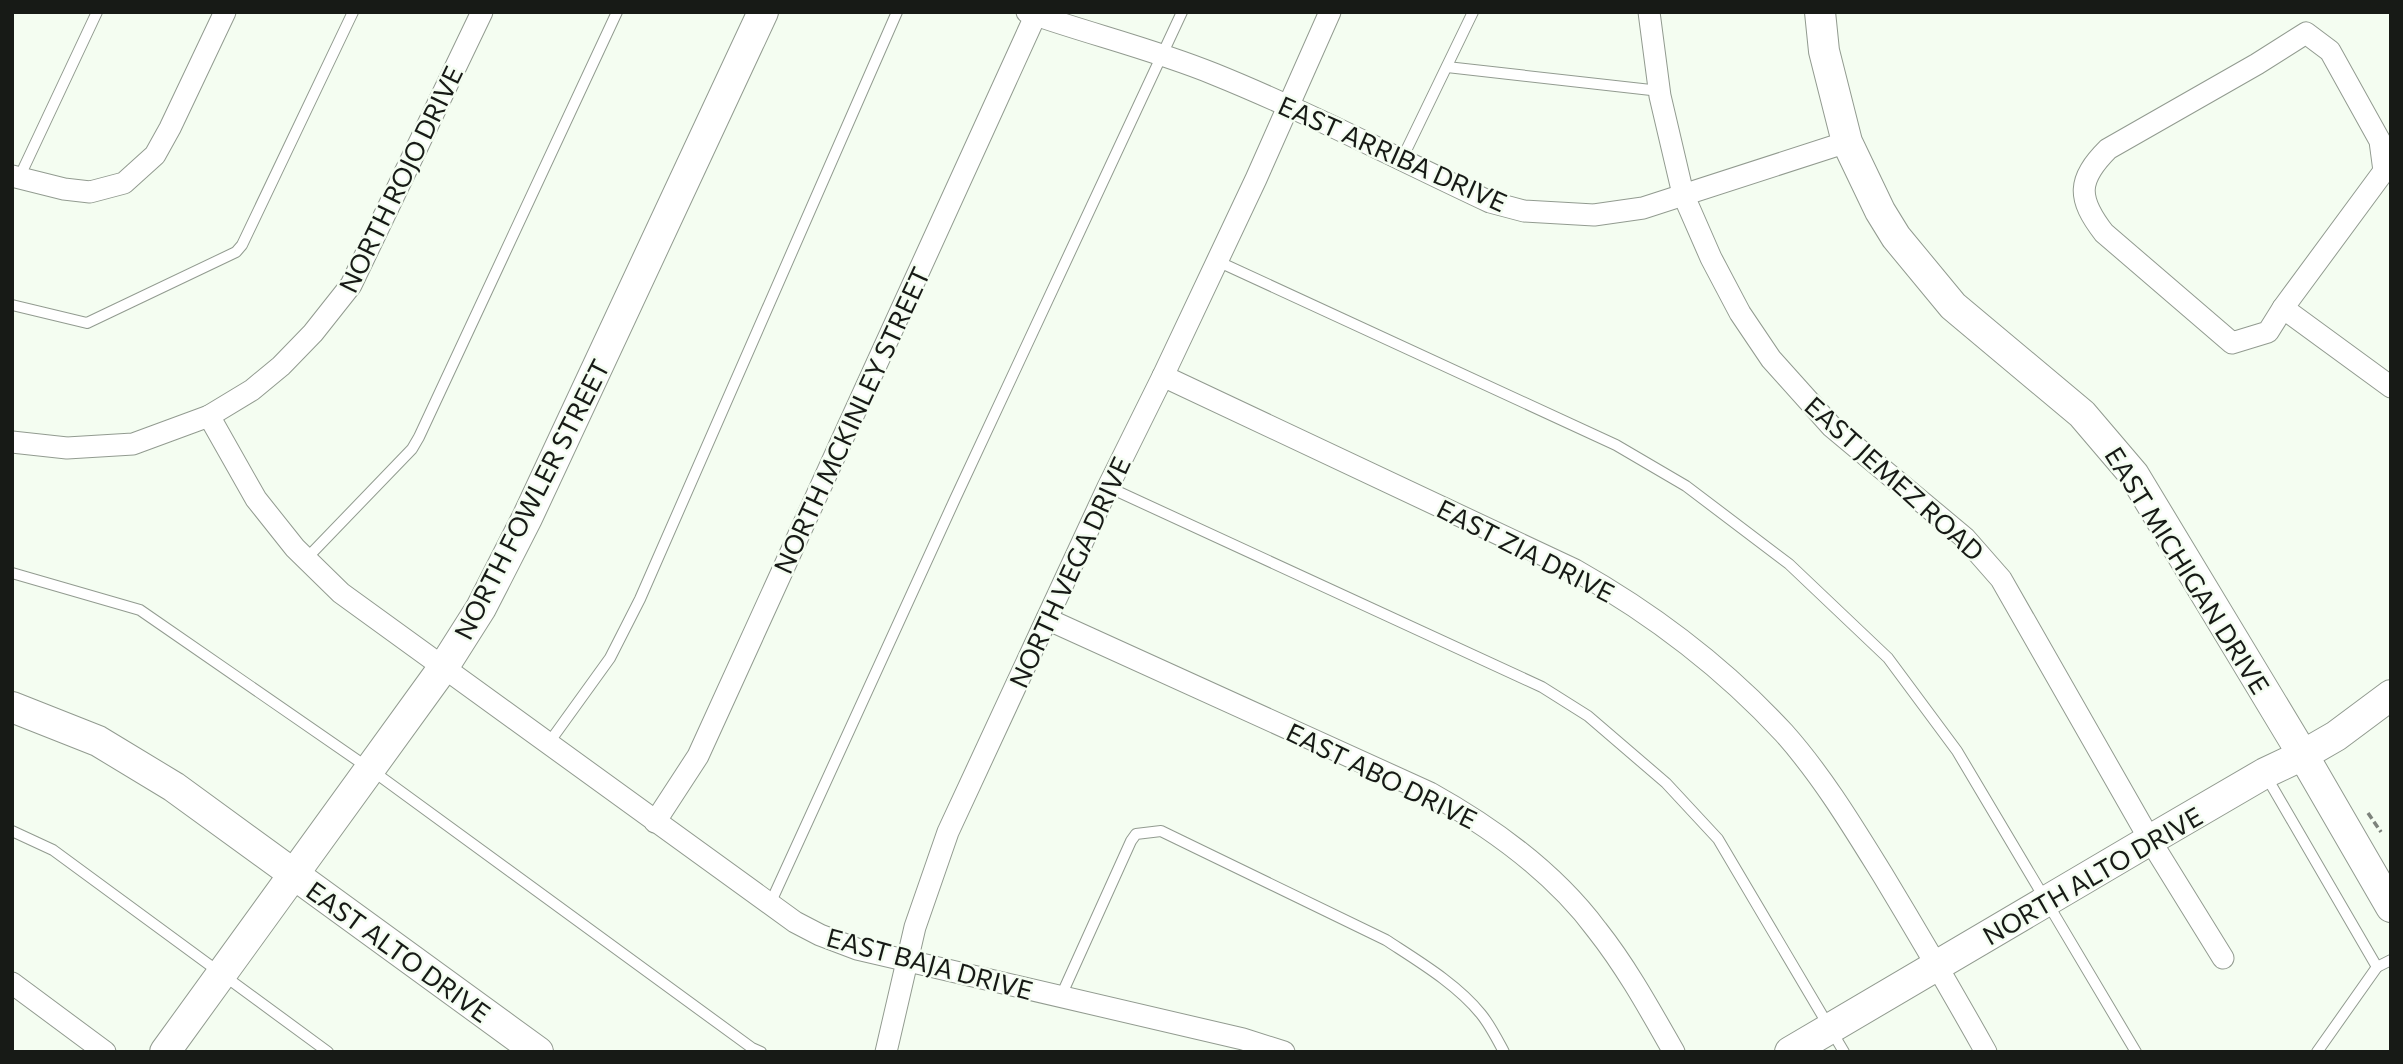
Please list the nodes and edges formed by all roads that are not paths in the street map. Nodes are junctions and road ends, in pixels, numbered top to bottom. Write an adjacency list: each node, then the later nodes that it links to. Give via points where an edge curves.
1 (97, 12): 20 (lane)
2 (225, 12): 20 (street, via 155,155 124,183 90,192)
3 (353, 12): 23 (lane, via 236,252 87,323)
4 (482, 12): 27 (street, NORTH ROJO DRIVE, via 351,285 281,366)
5 (617, 12): 30 (lane, via 419,438)
6 (763, 12): 33 (street, NORTH FOWLER STREET, via 527,518 481,608)
7 (897, 12): 36 (lane, via 640,599 610,658)
8 (1182, 12): 14 (lane)
9 (1330, 12): 17 (street, NORTH VEGA DRIVE)
10 (1473, 12): 15 (lane)
11 (1649, 12): 16 (street, EAST JEMEZ ROAD)
12 (1820, 12): 18 (street, EAST MICHIGAN DRIVE, via 1824,51)
13 (1033, 13): 14 (street, EAST ARRIBA DRIVE); 40 (street, NORTH MCKINLEY STREET, via 698,756)
14 (1161, 54): 17 (street, EAST ARRIBA DRIVE); 45 (lane)
15 (1447, 67): 16 (lane); 19 (lane)
16 (1660, 91): 21 (street, EAST JEMEZ ROAD)
17 (1288, 106): 19 (street, EAST ARRIBA DRIVE); 22 (street, NORTH VEGA DRIVE)
18 (1847, 142): 21 (street, EAST ARRIBA DRIVE); 37 (street, EAST MICHIGAN DRIVE, via 1896,237 1953,306 2082,414 2134,475)
19 (1401, 160): 21 (street, EAST ARRIBA DRIVE, via 1490,202 1524,211 1594,215 1643,208)
20 (15, 177)
21 (1683, 194): 42 (street, EAST JEMEZ ROAD, via 1740,313 1771,359 1832,427 1965,538 2001,579)
22 (1217, 261): 25 (street, NORTH VEGA DRIVE); 44 (lane, via 1616,444 1686,486 1789,564 1888,658 1957,751)
23 (12, 305)
24 (2283, 308): 24 (street, via 2268,332 2232,343 2104,233 2089,214 2084,185 2090,167 2108,149 2306,33 2330,51 2380,141 2384,171); 26 (street)
25 (1163, 376): 29 (street, NORTH VEGA DRIVE); 50 (street, EAST ZIA DRIVE, via 1541,552 1614,592 1670,631 1753,701 1810,765 1840,804)
26 (2391, 387)
27 (209, 416): 28 (street, NORTH ROJO DRIVE, via 133,444 67,448); 30 (street, EAST BAJA DRIVE, via 256,499)
28 (12, 442)
29 (1108, 486): 32 (street, NORTH VEGA DRIVE); 55 (lane, via 1542,687 1588,716 1666,783 1718,839)
30 (306, 559): 33 (street, EAST BAJA DRIVE, via 341,593)
31 (12, 573): 38 (lane, via 140,610)
32 (1047, 619): 49 (street, NORTH VEGA DRIVE, via 948,832); 64 (street, EAST ABO DRIVE, via 1472,816 1559,886 1597,929)
33 (443, 668): 36 (street, EAST BAJA DRIVE); 38 (street, NORTH FOWLER STREET)
34 (2391, 695): 37 (street, NORTH ALTO DRIVE)
35 (12, 708): 43 (street, EAST ALTO DRIVE, via 117,752)
36 (548, 744): 40 (street, EAST BAJA DRIVE)
37 (2303, 755): 39 (street, NORTH ALTO DRIVE); 46 (street, EAST MICHIGAN DRIVE)
38 (370, 769): 43 (street, NORTH FOWLER STREET); 60 (lane)
39 (2265, 773): 42 (street, NORTH ALTO DRIVE); 51 (lane)
40 (655, 822): 45 (street, EAST BAJA DRIVE)
41 (12, 831): 52 (lane, via 53,850)
42 (2150, 840): 44 (street, NORTH ALTO DRIVE); 47 (street, EAST JEMEZ ROAD)
43 (295, 874): 52 (street, NORTH FOWLER STREET); 59 (street, EAST ALTO DRIVE)
44 (2047, 901): 50 (street, NORTH ALTO DRIVE); 67 (lane)
45 (770, 904): 49 (street, EAST BAJA DRIVE, via 820,935)
46 (2391, 907)
47 (2223, 958)
48 (2391, 960): 51 (lane)
49 (906, 961): 54 (street, EAST BAJA DRIVE); 61 (street, NORTH VEGA DRIVE)
50 (1937, 965): 55 (street, NORTH ALTO DRIVE); 66 (street, EAST ZIA DRIVE)
51 (2377, 967): 68 (lane)
52 (221, 975): 57 (street, NORTH FOWLER STREET); 58 (lane)
53 (12, 984): 56 (street)
54 (1061, 996): 62 (street, EAST BAJA DRIVE); 63 (lane, via 1131,841 1136,834 1161,831 1407,953 1471,1003)
55 (1837, 1040): 65 (street, NORTH ALTO DRIVE)
56 (105, 1052)
57 (165, 1052)
58 (328, 1052)
59 (538, 1052)
60 (761, 1052)
61 (886, 1052)
62 (1284, 1052)
63 (1504, 1052)
64 (1674, 1052)
65 (1790, 1052)
66 (1986, 1052)
67 (2136, 1052)
68 (2317, 1052)

